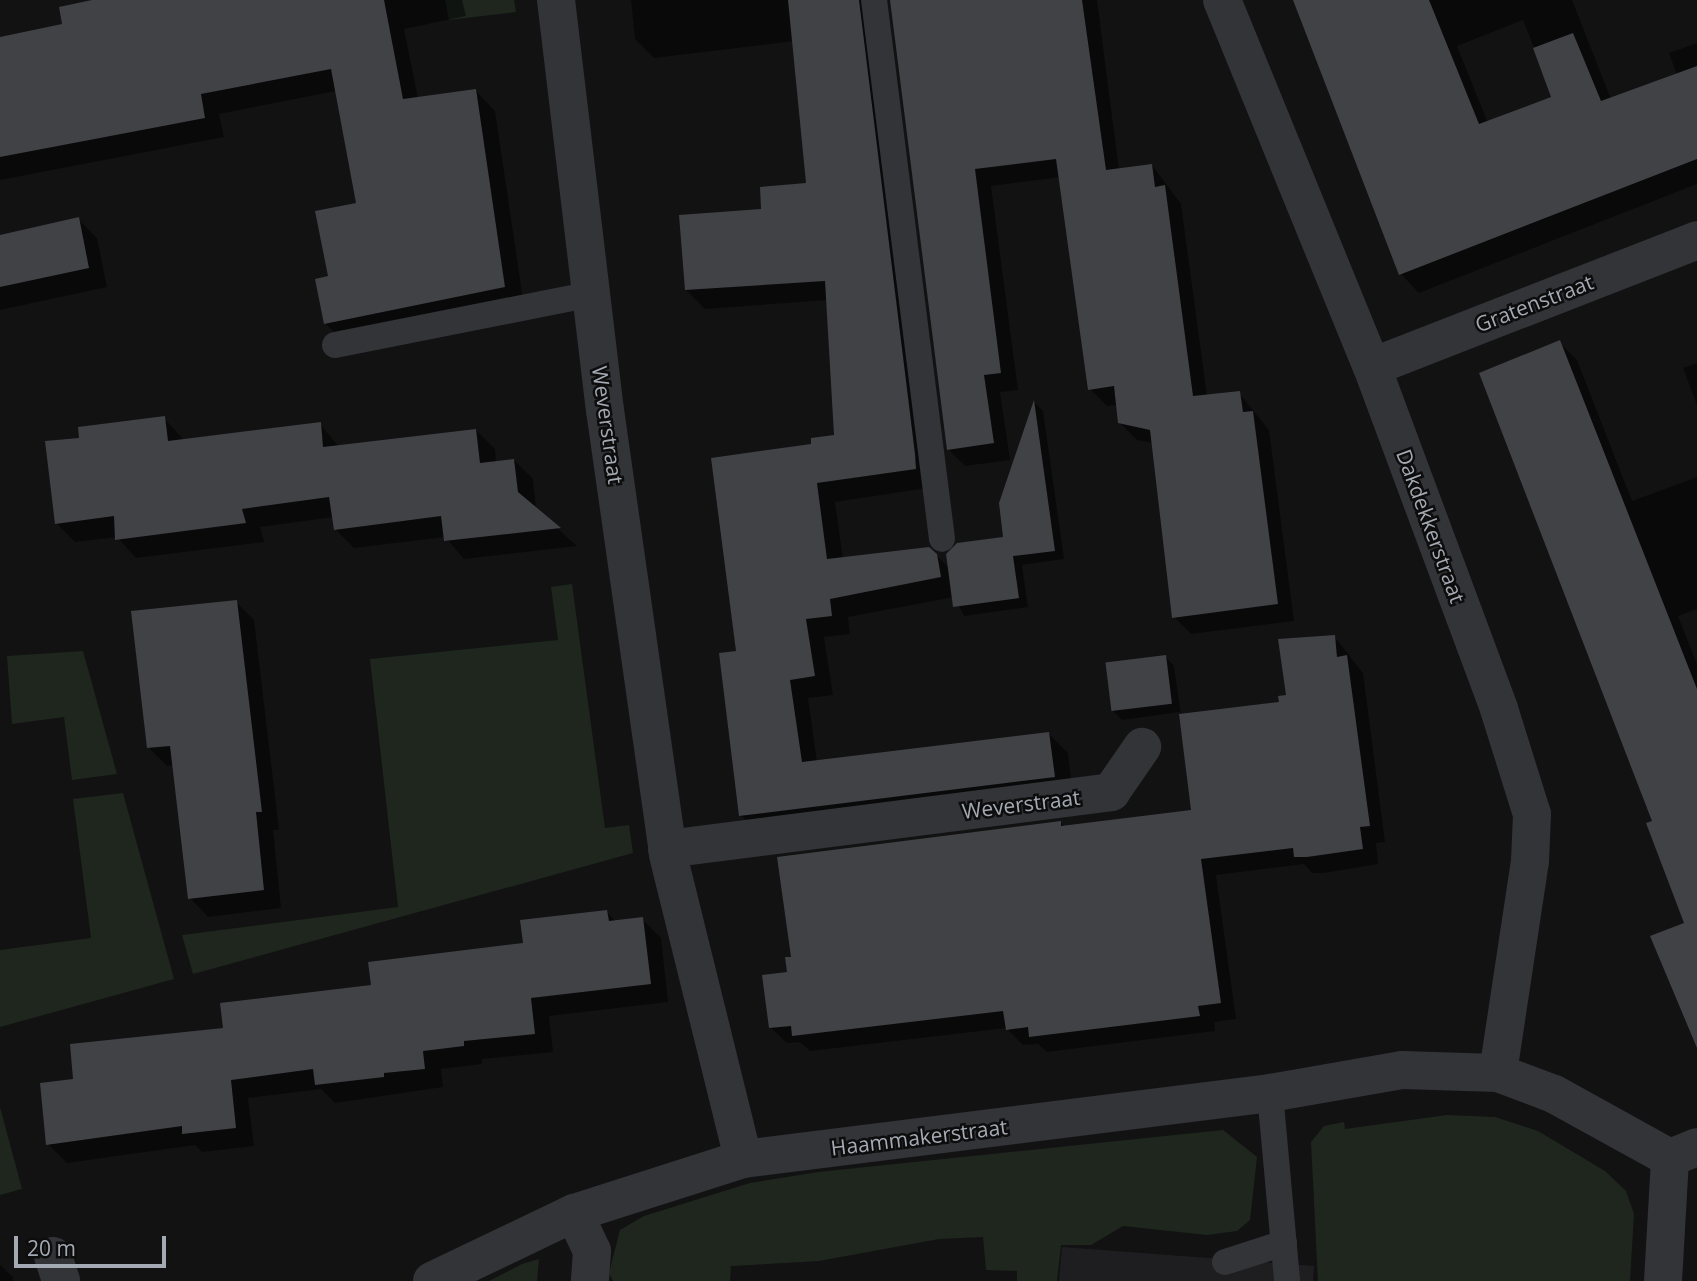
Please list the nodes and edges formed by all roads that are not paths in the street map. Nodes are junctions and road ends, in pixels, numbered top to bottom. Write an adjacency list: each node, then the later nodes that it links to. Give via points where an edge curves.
1 (556, 0): 5 (street, Weverstraat)
2 (874, 0): 8 (lane)
3 (1222, 0): 7 (street, Dakdekkerstraat)
4 (1697, 240): 7 (street, Gratenstraat)
5 (592, 294): 6 (lane); 10 (street, Weverstraat)
6 (335, 345)
7 (1372, 367): 11 (street, Dakdekkerstraat, via 1499,709 1532,814 1530,861)
8 (942, 539)
9 (1142, 747): 10 (street, Weverstraat, via 1111,792)
10 (667, 849): 14 (street, Weverstraat)
11 (1498, 1073): 12 (street, Haammakerstraat, via 1402,1070); 13 (street, Haammakerstraat)
12 (1270, 1093): 14 (street, Haammakerstraat); 16 (lane)
13 (1684, 1152): 21 (street)
14 (743, 1159): 15 (street, Haammakerstraat)
15 (574, 1213): 18 (street, Haammakerstraat); 19 (street, via 592,1251)
16 (1284, 1243): 17 (lane); 20 (lane)
17 (1225, 1262)
18 (432, 1281)
19 (590, 1281)
20 (1287, 1281)
21 (1663, 1281)

